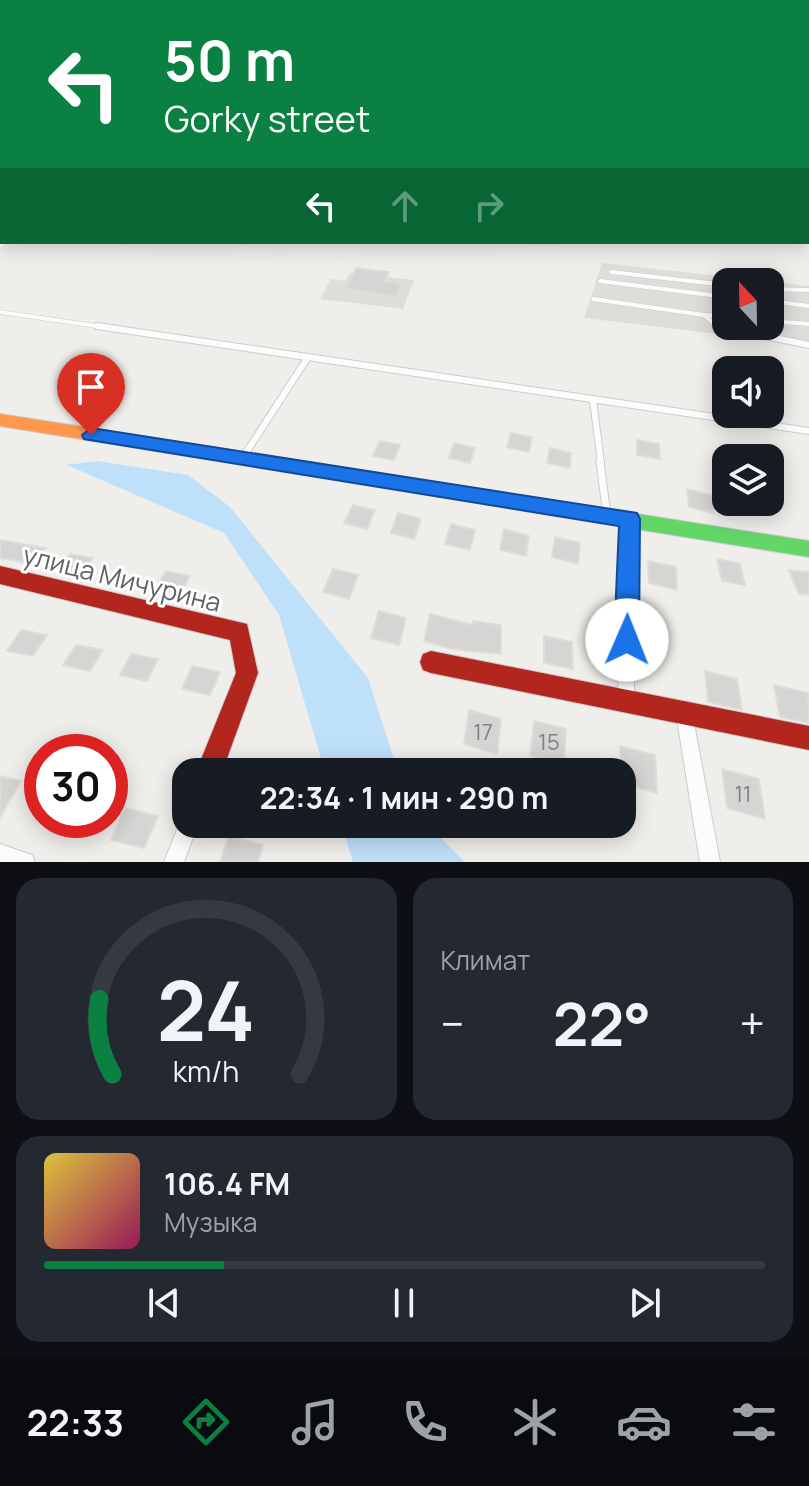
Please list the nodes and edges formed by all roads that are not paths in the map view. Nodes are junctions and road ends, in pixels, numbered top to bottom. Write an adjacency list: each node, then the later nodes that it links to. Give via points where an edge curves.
1 (611, 272): 3 (lane)
2 (600, 281): 6 (lane)
3 (712, 283)
4 (809, 290): 5 (lane)
5 (784, 291)
6 (712, 295)
7 (593, 299): 11 (lane)
8 (784, 303): 9 (lane)
9 (809, 306)
10 (0, 312): 16 (lane)
11 (704, 315): 12 (lane); 15 (lane, via 718,328)
12 (712, 316)
13 (784, 322): 14 (lane)
14 (809, 324)
15 (809, 345)
16 (308, 357): 17 (lane); 20 (lane)
17 (593, 400): 19 (lane); 21 (lane)
18 (0, 420): 20 (main road)
19 (809, 431)
20 (242, 459): 21 (main road)
21 (607, 516): 22 (main road)
22 (629, 519): 23 (main road); 26 (street)
23 (809, 549)
24 (0, 575): 29 (main road, улица Мичурина, via 239,632 247,673)
25 (431, 662): 26 (main road)
26 (626, 700): 27 (main road)
27 (684, 713): 28 (main road); 34 (street)
28 (809, 738)
29 (214, 758)
30 (183, 838): 33 (street)
31 (0, 854): 32 (street)
32 (25, 862)
33 (174, 862)
34 (710, 862)

